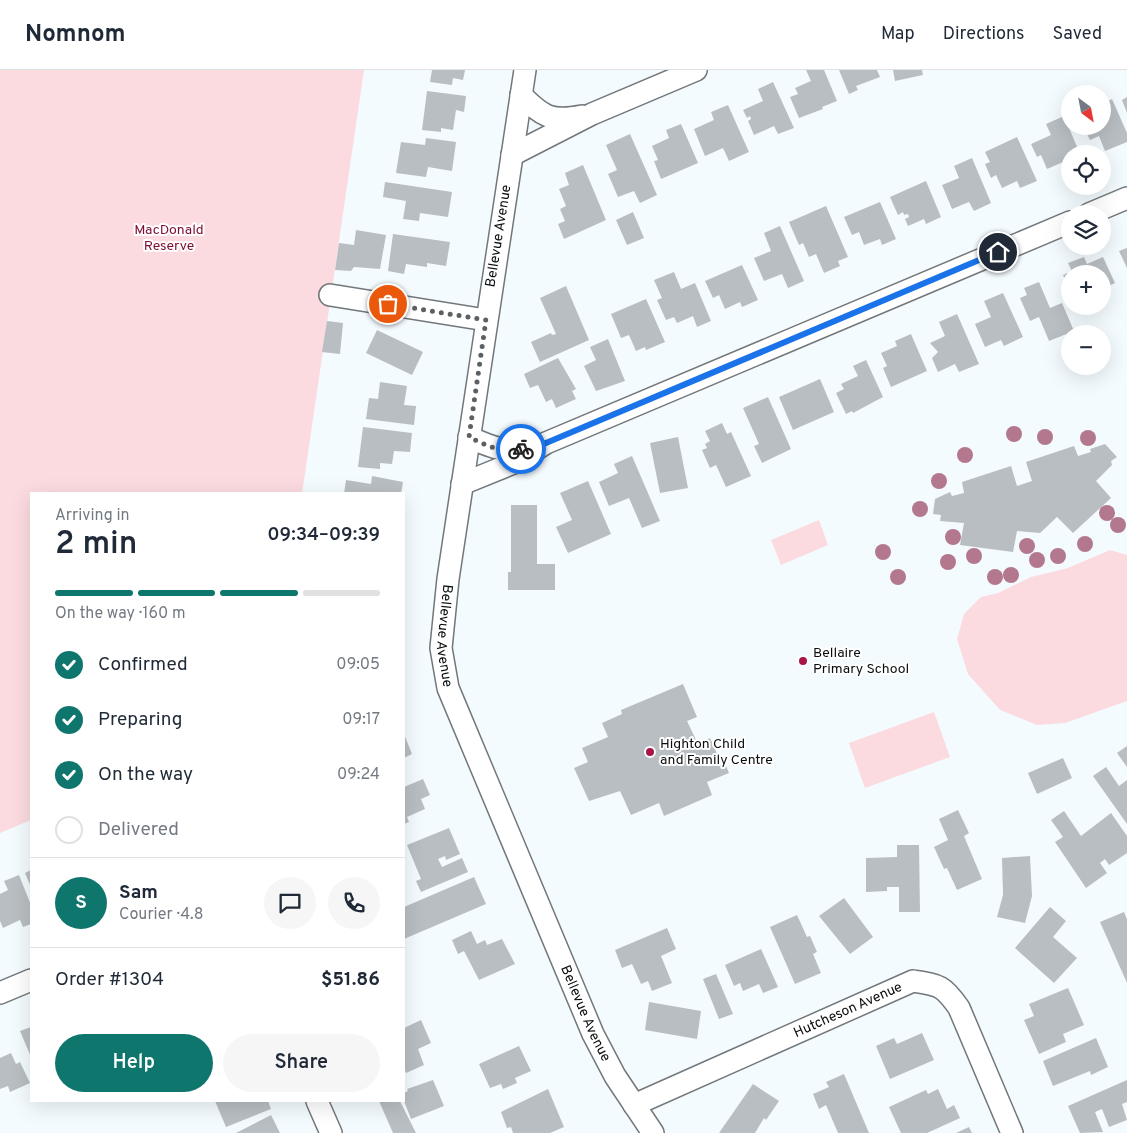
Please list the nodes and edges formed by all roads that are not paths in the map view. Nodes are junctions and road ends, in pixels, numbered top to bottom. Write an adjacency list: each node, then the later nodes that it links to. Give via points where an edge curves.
1 (525, 70): 3 (street, Bellevue Avenue)
2 (696, 70): 4 (street)
3 (521, 95): 4 (street, via 540,113 560,120); 5 (street, Bellevue Avenue)
4 (592, 114): 5 (street)
5 (512, 155): 10 (street, Bellevue Avenue)
6 (1127, 198): 7 (street)
7 (1110, 205)
8 (1061, 226): 12 (street)
9 (330, 295): 10 (street)
10 (486, 320): 11 (street, Bellevue Avenue)
11 (469, 437): 12 (street, via 489,446 513,451); 13 (street, Bellevue Avenue)
12 (546, 443): 13 (street, via 516,462)
13 (462, 484): 17 (street, Bellevue Avenue, via 441,648 448,688 593,1034)
14 (30, 980): 15 (street)
15 (0, 993)
16 (317, 1102): 18 (street)
17 (634, 1105): 19 (street, Bellevue Avenue); 20 (street, Hutcheson Avenue, via 913,981 947,990 958,1008)
18 (331, 1133)
19 (653, 1133)
20 (1012, 1133)

